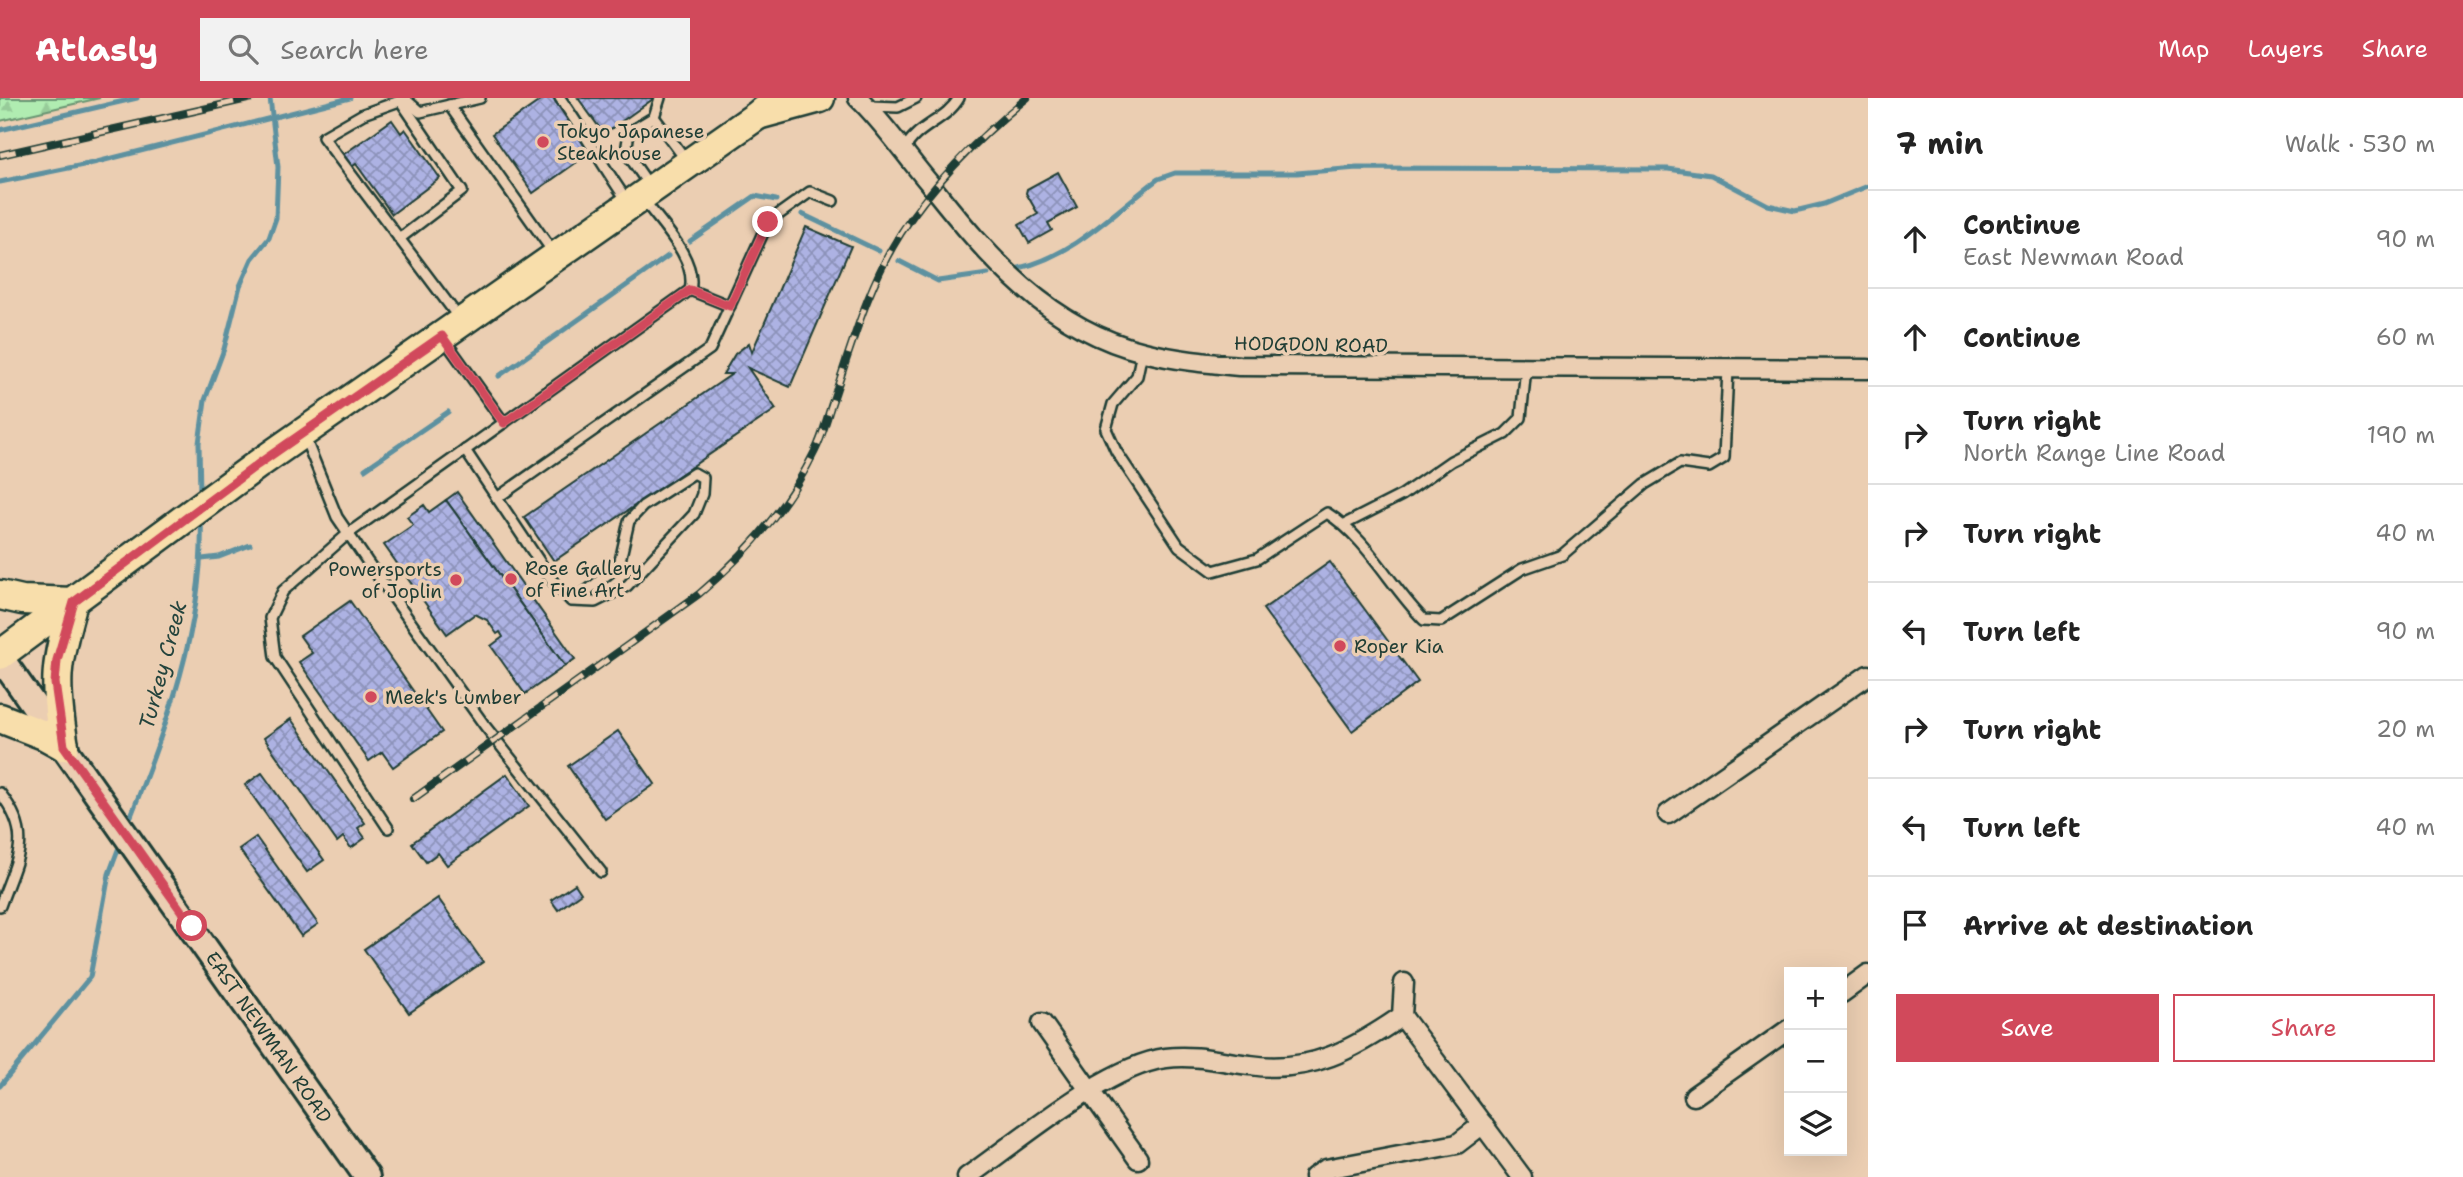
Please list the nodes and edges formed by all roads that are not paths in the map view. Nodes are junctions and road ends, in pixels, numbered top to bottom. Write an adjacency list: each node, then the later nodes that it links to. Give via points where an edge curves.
1 (480, 98): 9 (lane)
2 (560, 98): 14 (lane, via 608,173)
3 (660, 98): 11 (lane)
4 (820, 98): 10 (main road)
5 (916, 98): 8 (lane, via 882,109)
6 (959, 98): 12 (lane, via 951,112 920,131)
7 (400, 100): 9 (lane, via 420,112); 16 (lane, via 462,191); 16 (lane, via 323,137)
8 (862, 101): 12 (street, HODGDON ROAD)
9 (449, 105): 17 (lane)
10 (768, 107): 13 (main road)
11 (654, 117): 13 (lane); 14 (lane, via 629,132 626,152)
12 (903, 152): 21 (street, HODGDON ROAD, via 974,240 1024,290 1078,325)
13 (689, 164): 14 (main road)
14 (641, 197): 17 (main road); 18 (lane, via 688,262 693,280)
15 (833, 201): 19 (lane, via 810,192 768,222)
16 (400, 239): 20 (lane)
17 (556, 256): 20 (main road)
18 (690, 290): 19 (lane); 25 (lane)
19 (730, 306): 28 (lane, via 710,349)
20 (452, 329): 25 (lane); 26 (main road)
21 (1142, 352): 22 (street, HODGDON ROAD, via 1239,366); 29 (lane, via 1138,376 1112,404 1106,429 1179,546 1213,571 1257,559 1327,513)
22 (1526, 367): 23 (street, HODGDON ROAD); 29 (lane, via 1521,418 1505,434)
23 (1728, 369): 24 (street, HODGDON ROAD); 29 (lane, via 1724,458 1709,467 1680,463 1644,484 1562,555 1522,569 1441,621 1424,620 1400,596)
24 (1868, 369)
25 (504, 423): 27 (lane)
26 (303, 433): 30 (lane, via 337,517); 33 (main road)
27 (465, 450): 28 (lane); 30 (lane)
28 (497, 498): 32 (lane)
29 (1345, 524)
30 (349, 533): 40 (lane, via 283,591 270,618 275,657); 41 (lane, via 485,726)
31 (0, 595): 33 (main road)
32 (567, 597): 32 (lane, via 595,602 627,586 694,514 702,478 694,473 643,506 629,521 619,565 582,595)
33 (74, 602): 34 (main road); 37 (main road, via 55,683)
34 (0, 656): 37 (street, EAST NEWMAN ROAD)
35 (1868, 675): 39 (street)
36 (0, 718): 37 (main road)
37 (64, 746): 53 (street, EAST NEWMAN ROAD)
38 (0, 793): 42 (lane, via 20,824 20,848)
39 (1668, 814)
40 (388, 828)
41 (601, 872)
42 (0, 906)
43 (1868, 974): 45 (street)
44 (1404, 983): 46 (street)
45 (1847, 989)
46 (1402, 1016): 49 (street, via 1338,1056 1310,1065 1280,1068 1196,1057 1166,1058 1109,1078); 51 (street)
47 (1042, 1023): 49 (street)
48 (1788, 1030): 50 (street)
49 (1090, 1091): 52 (street); 54 (street)
50 (1694, 1096)
51 (1483, 1124): 55 (street, via 1457,1144 1326,1169); 56 (street)
52 (1138, 1159)
53 (367, 1177)
54 (967, 1177)
55 (1314, 1177)
56 (1522, 1177)

